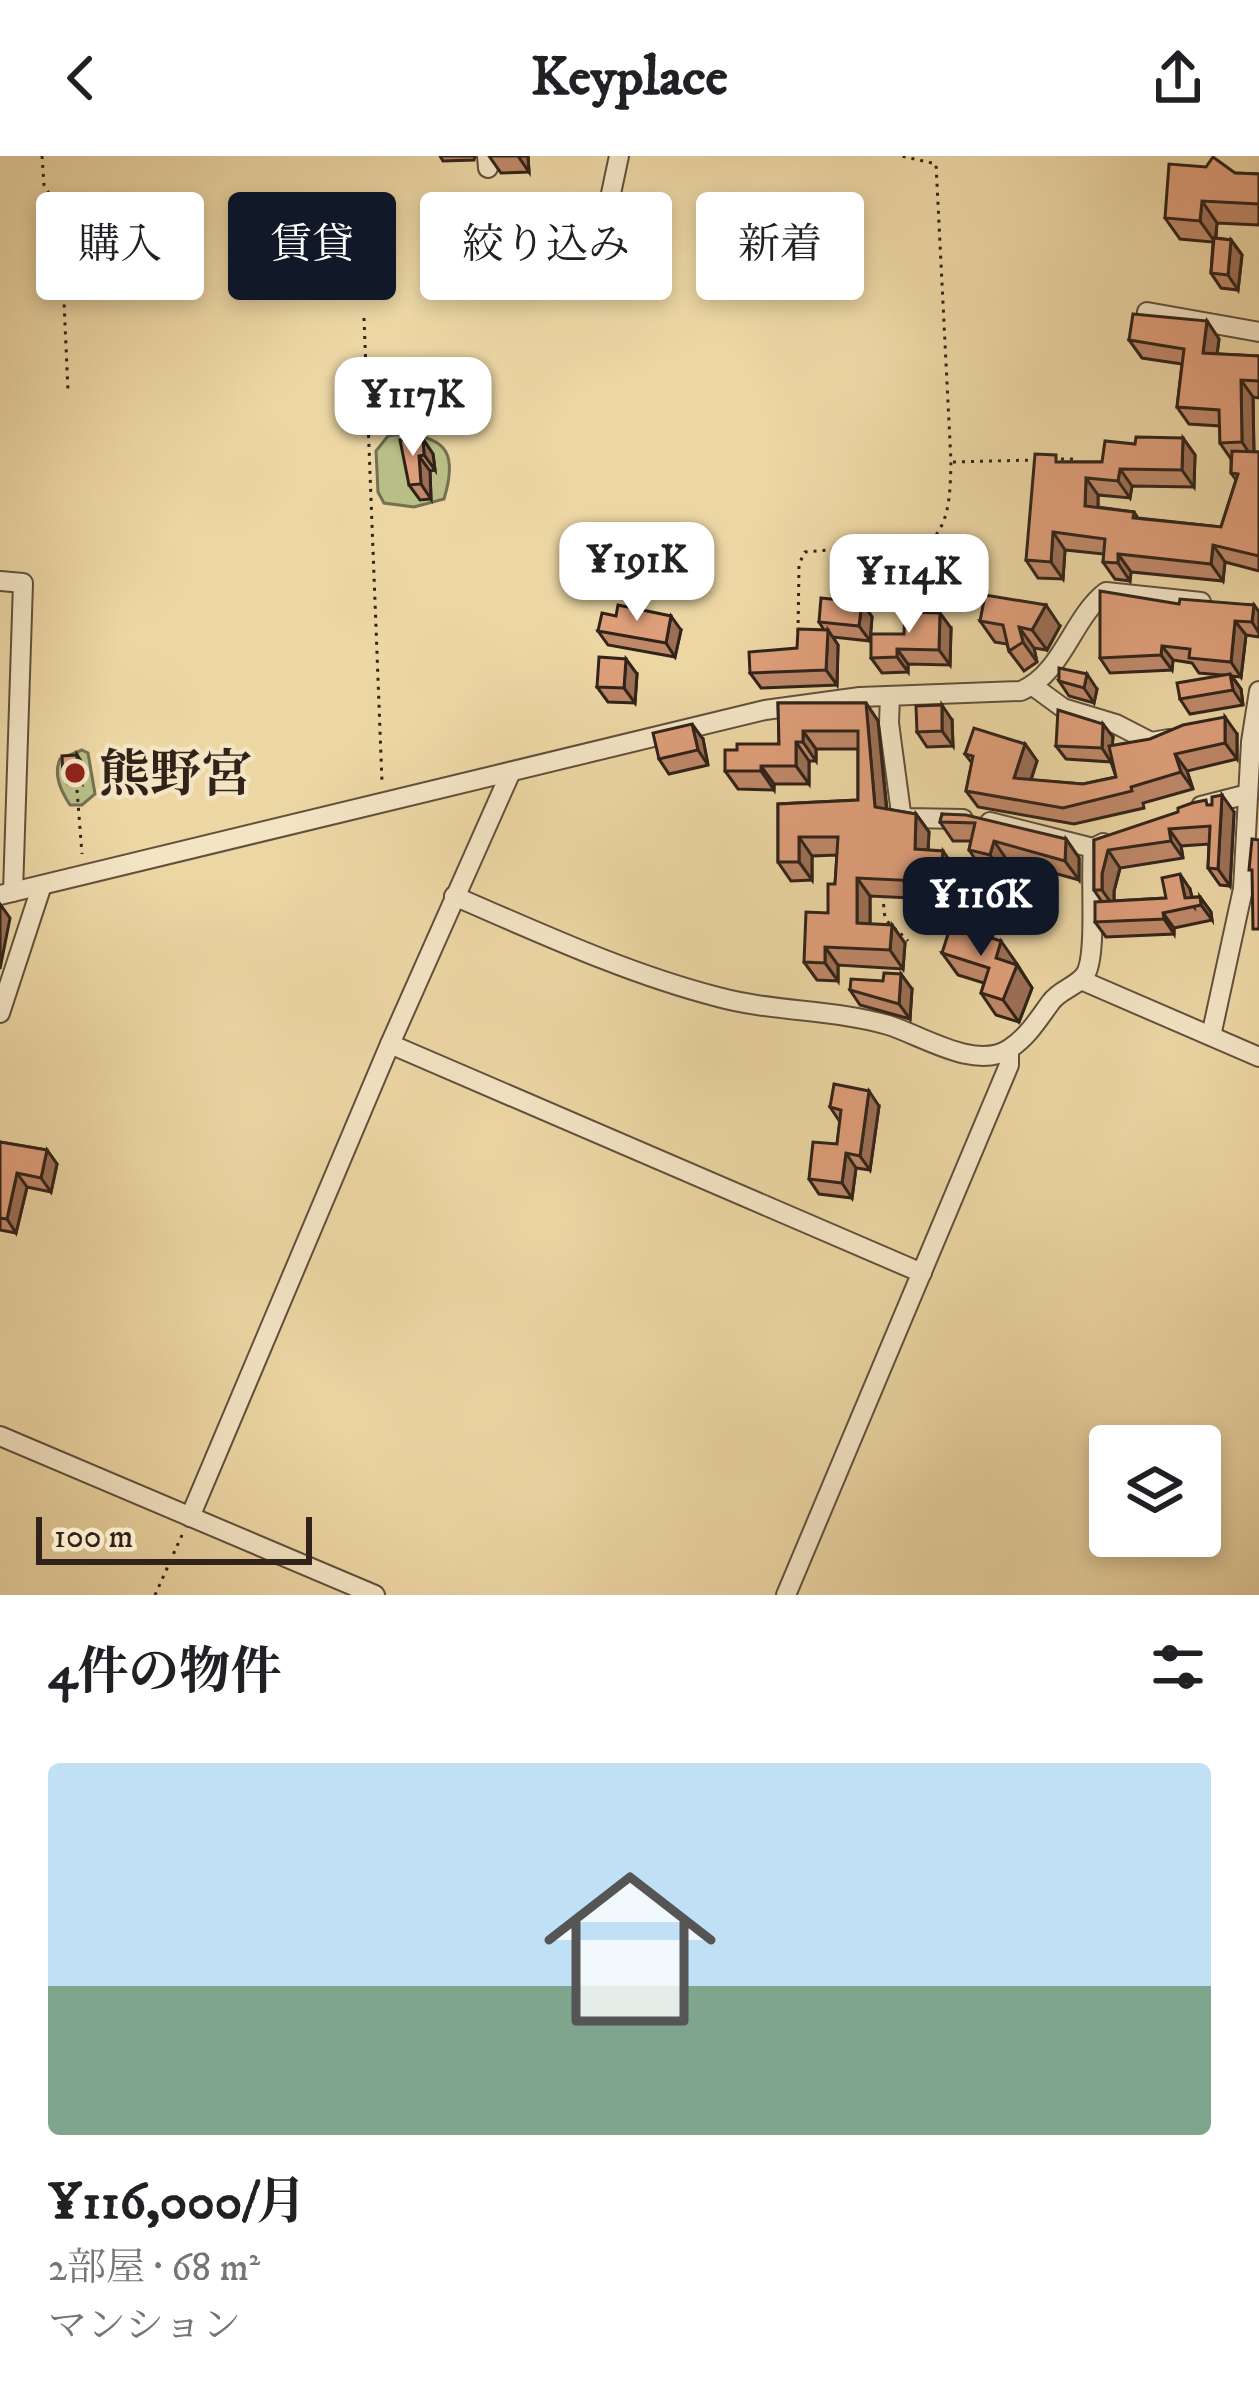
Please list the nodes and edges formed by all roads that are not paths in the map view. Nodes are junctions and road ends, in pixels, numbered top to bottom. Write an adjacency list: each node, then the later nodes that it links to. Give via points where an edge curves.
1 (619, 156): 2 (street)
2 (611, 192)
3 (1147, 312): 4 (street)
4 (1259, 332)
5 (0, 581): 18 (street, via 23,583)
6 (1212, 604): 7 (street, via 1106,592)
7 (1033, 686): 9 (street); 10 (street, via 1063,708 1151,742)
8 (1259, 691): 11 (street, via 1245,719)
9 (890, 697): 12 (street, via 765,710); 16 (street, via 899,809 907,818 981,821)
10 (1190, 728)
11 (1255, 742): 13 (street)
12 (510, 774): 17 (street); 19 (street)
13 (1248, 794): 14 (street); 22 (street, via 1244,889)
14 (1178, 814)
15 (1119, 836): 16 (street)
16 (1093, 848): 20 (street, via 1093,940)
17 (41, 888): 18 (street); 21 (street)
18 (6, 894)
19 (454, 896): 23 (street); 24 (street, via 719,998 889,1025 975,1055)
20 (1081, 980): 22 (street); 24 (street)
21 (0, 1013)
22 (1211, 1036): 25 (street)
23 (390, 1044): 26 (street); 28 (street)
24 (1009, 1050): 26 (street)
25 (1259, 1057)
26 (922, 1273): 30 (street)
27 (0, 1436): 28 (street)
28 (190, 1517): 29 (street)
29 (375, 1595)
30 (786, 1595)

